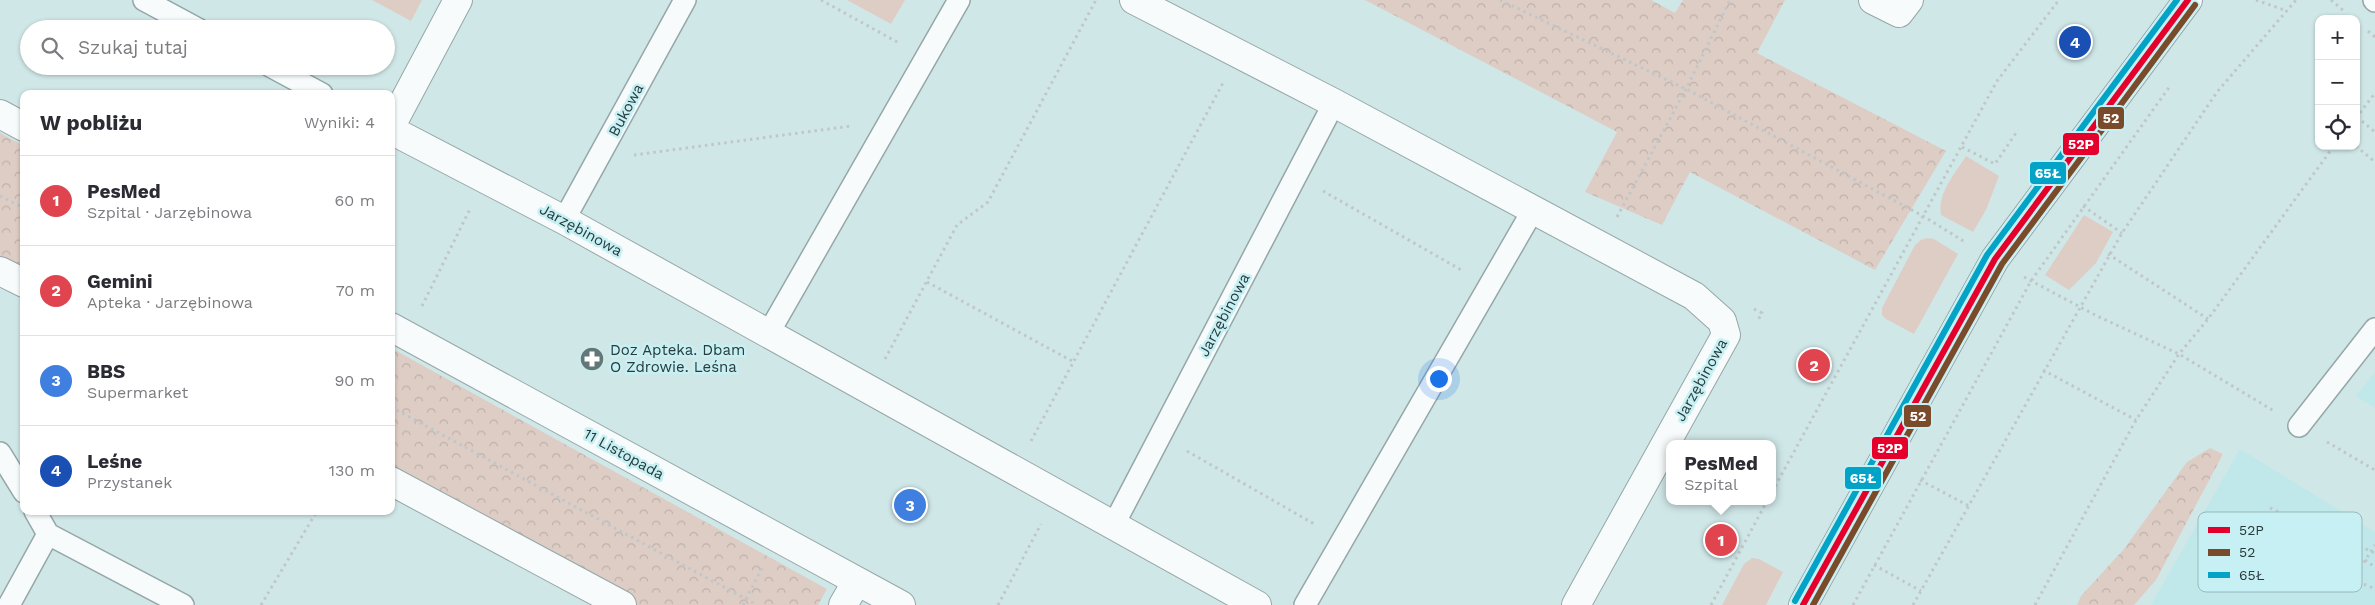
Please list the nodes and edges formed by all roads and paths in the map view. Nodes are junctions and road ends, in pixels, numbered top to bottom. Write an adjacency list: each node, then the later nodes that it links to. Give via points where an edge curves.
1 (144, 0): 19 (lane)
2 (458, 0): 30 (street)
3 (685, 0): 40 (lane, Bukowa)
4 (821, 0): 21 (path)
5 (959, 0): 21 (lane)
6 (1096, 0): 57 (path, via 988,202 957,225)
7 (1134, 0): 20 (street, Jarzębinowa)
8 (1500, 0): 24 (path)
9 (1730, 0): 24 (path)
10 (1873, 0): 11 (street, via 1899,13)
11 (1909, 0)
12 (2059, 0): 37 (path, via 1997,81)
13 (2188, 0): 115 (street, via 1995,259)
14 (2256, 0): 17 (path)
15 (2296, 0): 17 (path)
16 (2331, 0): 18 (path)
17 (2287, 11): 50 (path, via 2217,92)
18 (2346, 12)
19 (181, 20)
20 (1239, 54): 27 (street, Jarzębinowa); 66 (path)
21 (926, 58): 31 (lane)
22 (287, 75): 25 (lane)
23 (2170, 86): 45 (path)
24 (1686, 89): 48 (path); 52 (path)
25 (315, 90)
26 (2375, 93): 28 (path)
27 (1334, 103): 42 (lane, Jarzębinowa); 47 (street, Jarzębinowa)
28 (2360, 113)
29 (0, 114): 33 (street)
30 (395, 118)
31 (890, 121): 40 (path); 64 (lane)
32 (2360, 121): 36 (path)
33 (20, 125)
34 (2018, 130): 37 (path, via 1995,164)
35 (395, 132): 49 (street, Jarzębinowa)
36 (2375, 132)
37 (1962, 146): 48 (path)
38 (2360, 149): 41 (path)
39 (2331, 150): 61 (path)
40 (599, 159): 49 (lane, Bukowa)
41 (2375, 162)
42 (1296, 176): 58 (path); 72 (lane, Jarzębinowa)
43 (0, 196): 44 (path)
44 (20, 206)
45 (2083, 206): 50 (path); 56 (path)
46 (471, 208): 59 (path)
47 (1533, 210): 52 (street, Jarzębinowa); 58 (lane)
48 (1922, 216): 51 (path); 80 (path)
49 (564, 220): 64 (street, Jarzębinowa)
50 (2122, 233): 53 (path)
51 (1959, 239)
52 (1602, 246): 73 (street, Jarzębinowa, via 1694,296 1722,321 1726,335)
53 (2108, 254): 60 (path); 61 (path)
54 (0, 270): 55 (street)
55 (20, 281)
56 (2031, 281): 60 (path); 78 (path)
57 (927, 282): 66 (path); 68 (path)
58 (1489, 286): 91 (lane)
59 (422, 305)
60 (2079, 306): 65 (path); 67 (path)
61 (2208, 319): 65 (path)
62 (395, 329): 99 (street, 11 Listopada)
63 (2375, 330): 71 (lane)
64 (768, 334): 68 (street, Jarzębinowa)
65 (2179, 354): 70 (path); 71 (path)
66 (1072, 361): 77 (path)
67 (2043, 370): 70 (path); 84 (path)
68 (868, 388): 77 (street, Jarzębinowa)
69 (395, 409): 107 (path)
70 (2136, 420): 118 (path)
71 (2299, 426): 76 (path)
72 (1160, 436): 89 (lane, Jarzębinowa); 91 (path)
73 (1668, 440)
74 (1666, 443): 113 (street, Jarzębinowa)
75 (0, 453): 81 (lane)
76 (2375, 470)
77 (1016, 471): 82 (street, Jarzębinowa)
78 (1920, 480): 84 (path); 97 (path)
79 (395, 483): 106 (street)
80 (1776, 485)
81 (20, 486)
82 (1057, 495): 89 (street, Jarzębinowa); 110 (path)
83 (1765, 505): 114 (path)
84 (1969, 506): 102 (path)
85 (2270, 508): 86 (path)
86 (2279, 512)
87 (37, 515): 90 (lane)
88 (315, 515): 105 (path)
89 (1113, 526): 111 (street, Jarzębinowa)
90 (48, 534): 103 (lane); 104 (lane)
91 (1342, 540): 112 (lane)
92 (2375, 545): 94 (path)
93 (2362, 547): 94 (path)
94 (2374, 552): 95 (path)
95 (2365, 560): 96 (path); 98 (path)
96 (2362, 564)
97 (1874, 565): 102 (path); 116 (path)
98 (2375, 567)
99 (857, 581): 108 (street); 109 (street, 11 Listopada)
100 (2362, 583): 101 (path)
101 (2375, 589)
102 (1921, 591): 117 (path)
103 (9, 605)
104 (183, 605)
105 (261, 605)
106 (622, 605)
107 (757, 605)
108 (843, 605)
109 (901, 605)
110 (998, 605)
111 (1257, 605)
112 (1305, 605)
113 (1576, 605)
114 (1711, 605)
115 (1803, 605)
116 (1853, 605)
117 (1913, 605)
118 (2036, 605)

